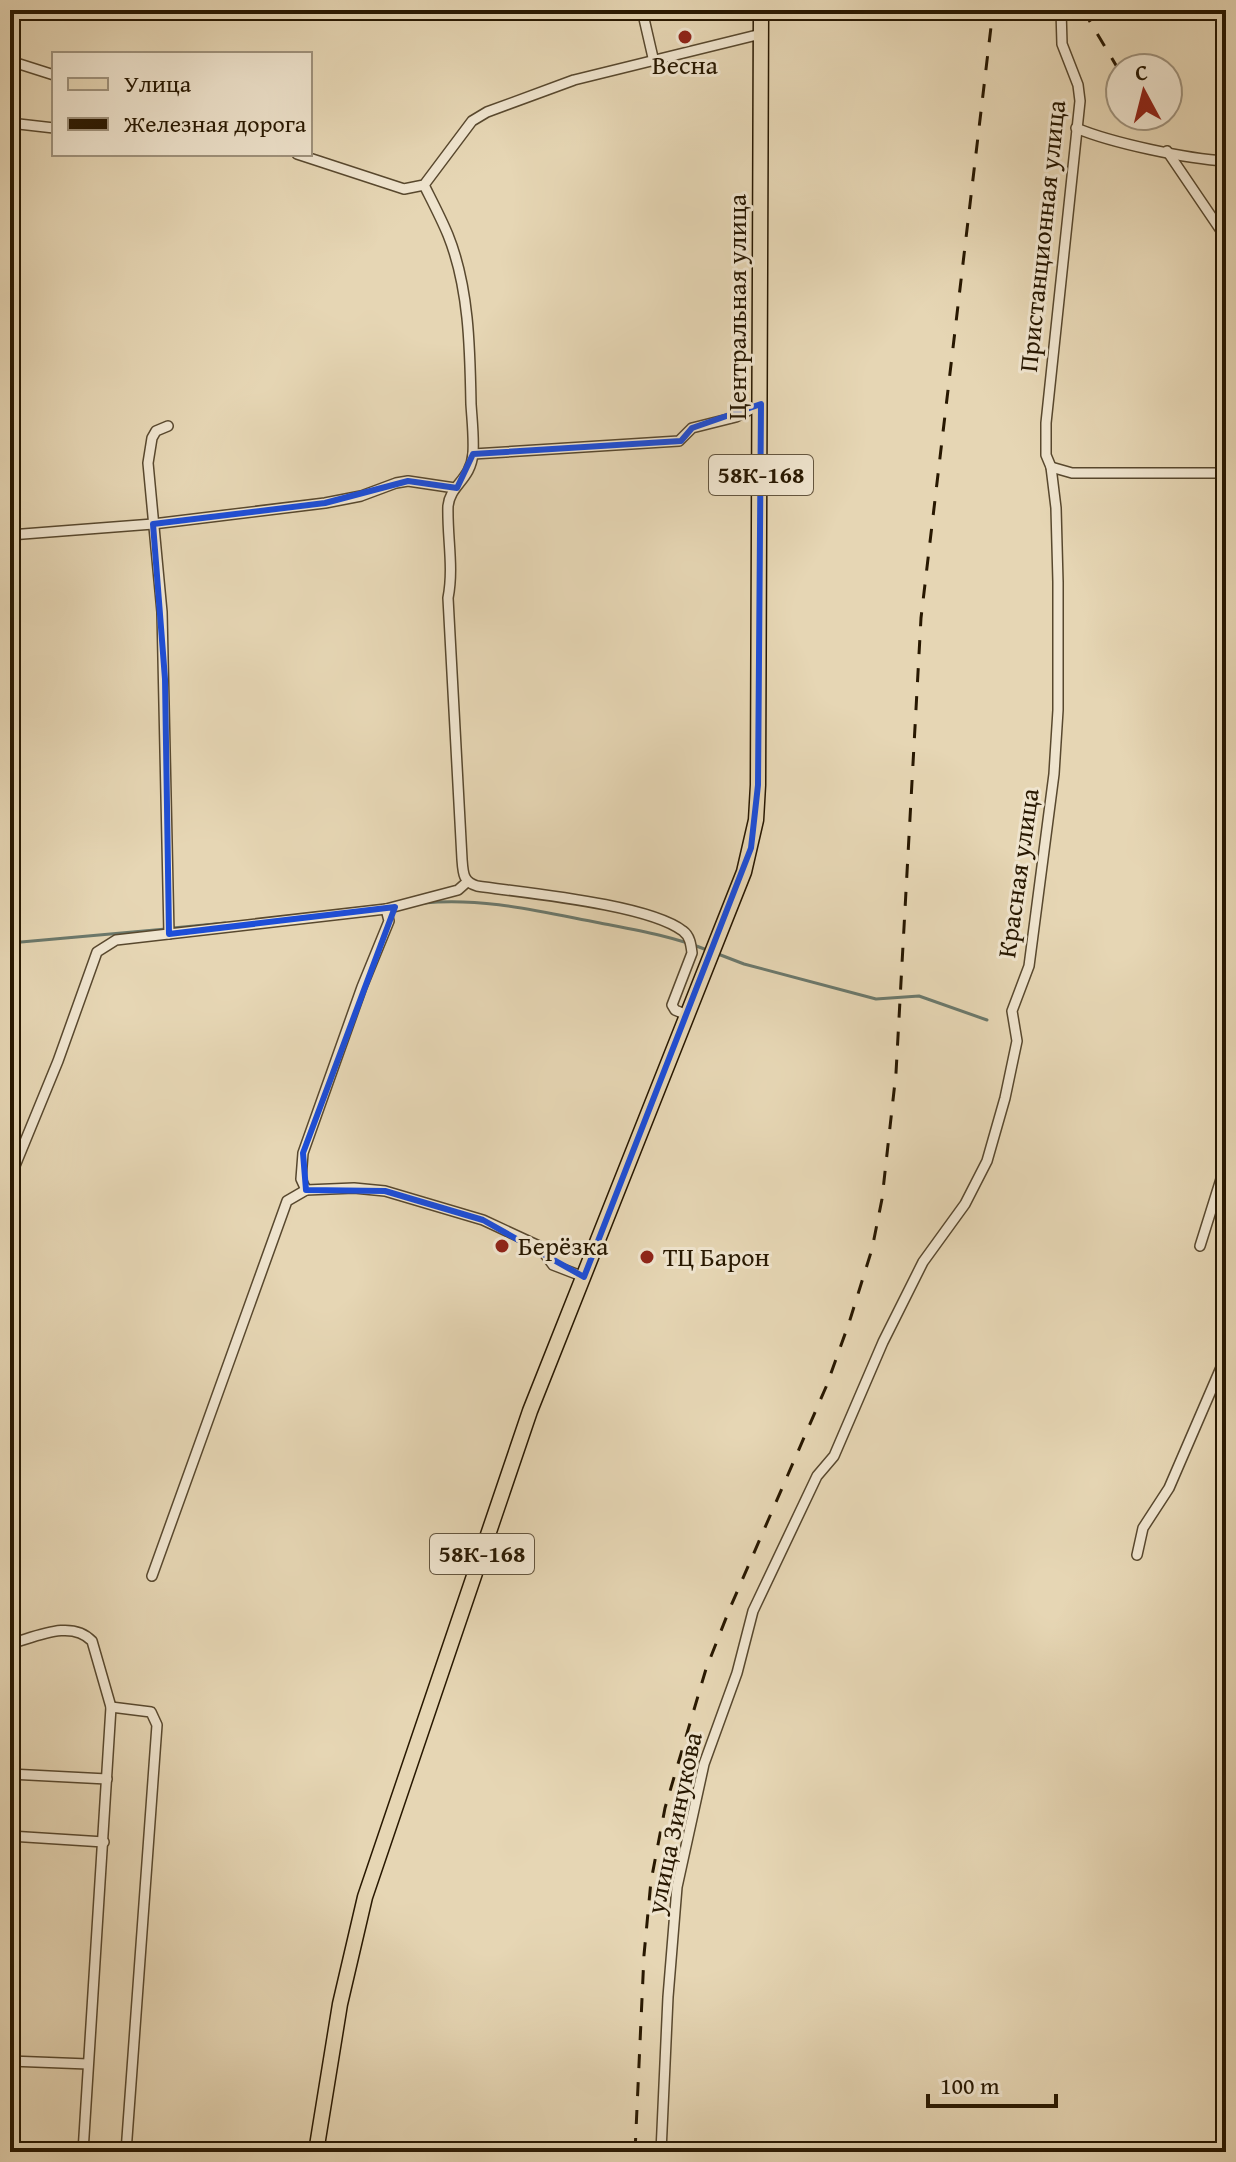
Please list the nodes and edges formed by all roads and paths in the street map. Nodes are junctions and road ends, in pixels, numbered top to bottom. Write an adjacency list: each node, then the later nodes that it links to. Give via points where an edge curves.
1 (642, 10): 6 (street)
2 (761, 10): 4 (main road, Центральная улица / 58К-168)
3 (1061, 10): 10 (street, Пристанционная улица, via 1062,44 1079,93)
4 (761, 34): 6 (street); 16 (main road, Центральная улица / 58К-168)
5 (10, 61): 7 (street)
6 (654, 62): 14 (street, via 574,80 487,112 472,121)
7 (52, 74)
8 (10, 123): 9 (street)
9 (52, 128)
10 (1076, 128): 11 (street); 19 (street, Пристанционная улица, via 1046,423)
11 (1167, 151): 13 (street); 15 (street)
12 (303, 156): 14 (street, via 404,189)
13 (1226, 161)
14 (424, 185): 18 (street, via 449,236 465,307)
15 (1226, 238)
16 (761, 404): 18 (street, via 736,417 692,428 679,441); 27 (main road, Центральная улица / 58К-168, via 756,820 744,872)
17 (168, 426): 22 (street, via 156,431 148,451)
18 (473, 454): 21 (street, via 466,478)
19 (1051, 467): 20 (street, via 1072,473); 34 (street, Красная улица, via 1058,582 1054,774 1029,966 1012,1011 1017,1041 1005,1098 987,1161 965,1204 923,1262 834,1456)
20 (1226, 473)
21 (455, 488): 22 (street, via 408,481 349,499); 24 (street, via 448,504 448,598)
22 (153, 524): 23 (street); 26 (street, via 165,679)
23 (10, 535)
24 (467, 882): 25 (street, via 458,890); 27 (street, via 643,913 685,932 692,953 672,1005)
25 (386, 909): 26 (street); 30 (street, via 389,921 303,1153 301,1179)
26 (169, 934): 29 (street, via 116,940 97,952)
27 (687, 1015): 32 (main road, 58К-168)
28 (1226, 1163): 31 (street)
29 (10, 1178)
30 (306, 1190): 32 (street, via 385,1191 483,1220 539,1246 553,1265); 36 (street, via 287,1201)
31 (1200, 1246)
32 (584, 1277): 47 (main road, 58К-168, via 530,1411 365,1897 340,2004)
33 (1226, 1356): 35 (street, via 1169,1488 1143,1528)
34 (817, 1476): 48 (street, улица Зинукова, via 753,1611 704,1764 677,1887)
35 (1137, 1555)
36 (152, 1576)
37 (10, 1644): 38 (street, via 54,1631 86,1634)
38 (111, 1707): 40 (street); 46 (street, via 151,1712 157,1725)
39 (10, 1774): 40 (street)
40 (107, 1779): 42 (street)
41 (10, 1836): 42 (street)
42 (104, 1842): 44 (street)
43 (10, 2061): 44 (street)
44 (88, 2064): 45 (street)
45 (83, 2152)
46 (126, 2152)
47 (316, 2152)
48 (661, 2152)

